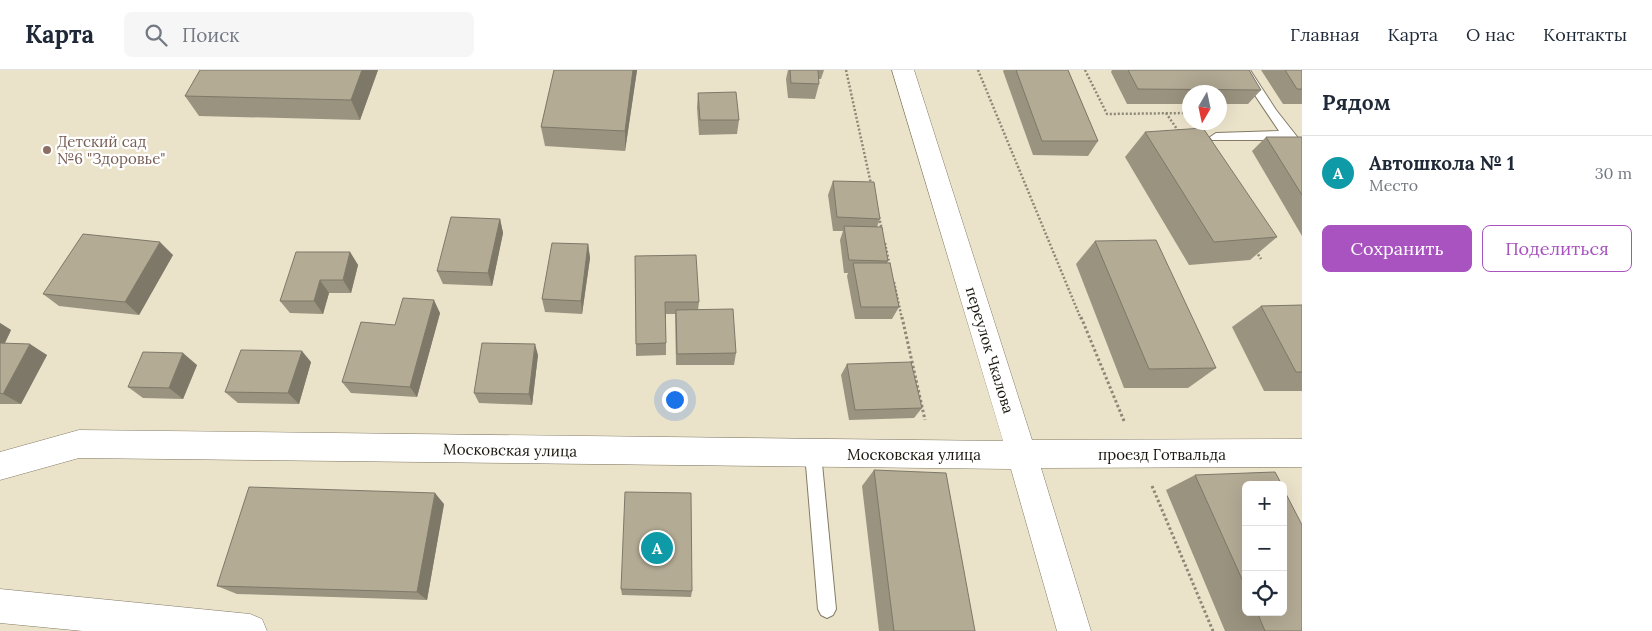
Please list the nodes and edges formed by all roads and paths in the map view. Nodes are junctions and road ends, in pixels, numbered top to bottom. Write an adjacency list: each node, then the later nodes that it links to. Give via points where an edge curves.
1 (846, 70): 12 (path)
2 (903, 70): 22 (street, переулок Чкалова)
3 (978, 70): 20 (path)
4 (1085, 70): 6 (path, via 1107,114)
5 (1244, 70): 9 (lane)
6 (1166, 113): 7 (path); 8 (path)
7 (1182, 114)
8 (1181, 135)
9 (1289, 135): 10 (lane); 11 (lane)
10 (1216, 137)
11 (1302, 152)
12 (872, 186)
13 (878, 214): 16 (path)
14 (1256, 250): 15 (path)
15 (1261, 258)
16 (892, 272)
17 (894, 282): 21 (path)
18 (813, 453): 21 (street, Московская улица); 23 (street, Московская улица, via 79,444); 25 (lane)
19 (1302, 453): 20 (street, проезд Готвальда)
20 (1138, 454): 22 (street, проезд Готвальда); 28 (path)
21 (933, 455): 22 (street, Московская улица)
22 (1022, 455): 27 (street, переулок Чкалова)
23 (0, 466)
24 (0, 606): 26 (street)
25 (827, 609)
26 (250, 631)
27 (1074, 631)
28 (1212, 631)

